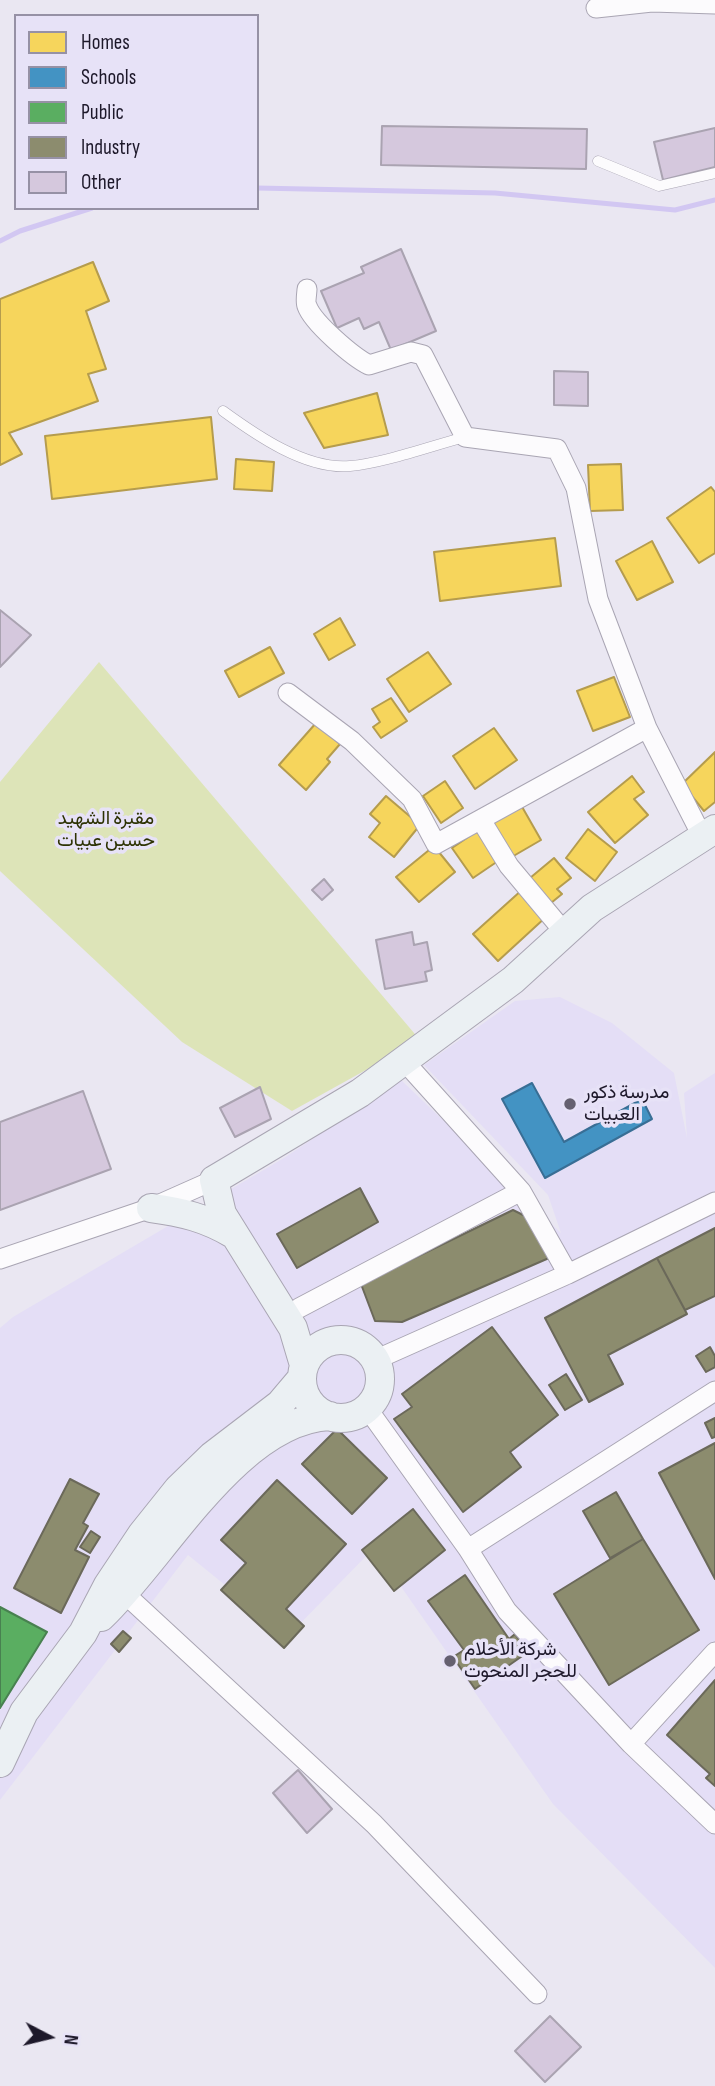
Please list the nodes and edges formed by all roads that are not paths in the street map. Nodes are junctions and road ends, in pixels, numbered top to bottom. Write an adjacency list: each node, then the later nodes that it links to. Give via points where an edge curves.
1 (715, 4): 2 (street, via 652,2)
2 (596, 8)
3 (598, 161): 4 (lane, via 659,186)
4 (715, 173)
5 (307, 289): 7 (street, via 307,307 330,337 358,360 369,365 411,352 424,355)
6 (223, 411): 7 (lane, via 272,446 348,466)
7 (466, 438): 9 (street, via 557,449 576,488 598,599)
8 (288, 694): 10 (street, via 352,741 412,799 436,844)
9 (647, 728): 10 (street); 11 (street)
10 (481, 820): 12 (street, via 509,866)
11 (709, 832): 12 (street, via 592,908)
12 (565, 933): 13 (street, via 513,980)
13 (404, 1061): 14 (street, via 360,1093); 15 (street)
14 (214, 1180): 17 (street); 18 (street, via 222,1214); 21 (street, via 235,1200)
15 (521, 1191): 20 (street); 21 (street)
16 (715, 1202): 20 (street)
17 (151, 1208): 18 (street, via 211,1220); 19 (street)
18 (233, 1234): 24 (street, via 293,1328)
19 (0, 1259)
20 (568, 1274): 23 (street)
21 (299, 1308): 22 (street)
22 (332, 1340): 23 (street, via 357,1343); 24 (street, via 310,1354)
23 (375, 1360): 26 (street, via 379,1385)
24 (303, 1371): 27 (street, via 310,1402); 30 (street, via 280,1404 212,1456 178,1489 108,1585)
25 (715, 1391): 28 (street)
26 (367, 1408): 27 (street, via 356,1415); 28 (street)
27 (330, 1416): 29 (street, via 307,1419 252,1450 182,1520)
28 (468, 1549): 32 (street, via 507,1611)
29 (125, 1594): 30 (street); 35 (street, via 374,1824)
30 (83, 1633): 33 (street, via 24,1713)
31 (715, 1652): 32 (street)
32 (631, 1744): 34 (street)
33 (0, 1763)
34 (715, 1824)
35 (537, 1994)

